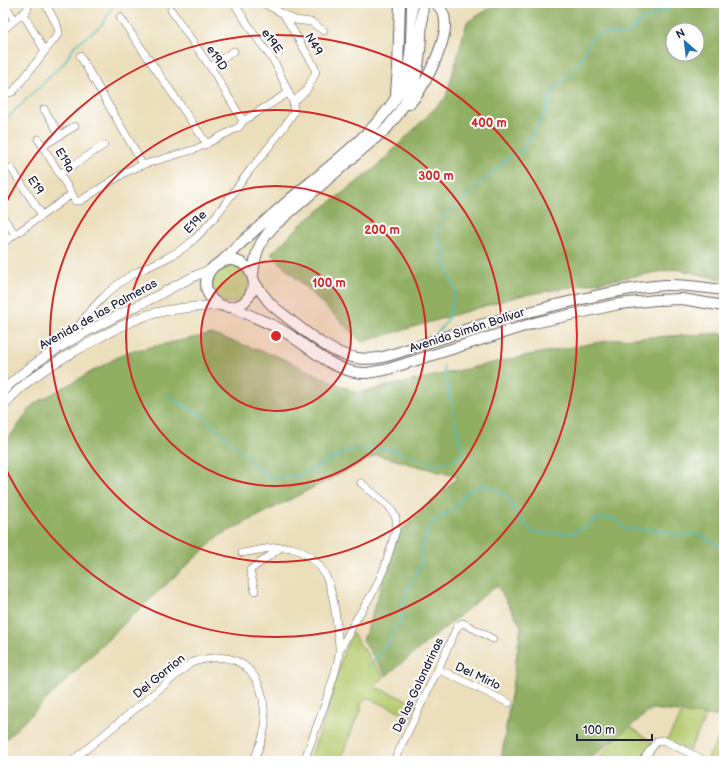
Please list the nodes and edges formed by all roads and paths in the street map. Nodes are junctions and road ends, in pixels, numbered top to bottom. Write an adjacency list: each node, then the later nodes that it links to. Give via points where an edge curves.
1 (26, 3): 14 (street, via 27,10)
2 (45, 3): 17 (street, via 59,33)
3 (234, 3): 22 (street, e19E, via 275,63)
4 (263, 3): 11 (street)
5 (400, 3): 23 (highway)
6 (412, 3): 23 (highway, via 408,69)
7 (435, 3): 26 (highway, via 444,14 442,39 424,83 411,102)
8 (6, 4): 14 (street)
9 (422, 5): 26 (highway, via 421,49 416,77)
10 (171, 10): 20 (street, e19D)
11 (284, 15): 16 (street, via 295,20 311,22); 24 (street, N49, via 316,72 306,91)
12 (25, 17): 17 (street)
13 (120, 18): 31 (street)
14 (14, 20): 15 (street)
15 (3, 30)
16 (324, 31)
17 (45, 51): 21 (street, via 13,92 7,93)
18 (234, 51): 20 (street)
19 (80, 56): 34 (street)
20 (210, 67): 27 (street, e19D)
21 (3, 89)
22 (288, 93): 24 (street, e19E); 27 (street)
23 (396, 97): 38 (highway, via 384,115 364,136)
24 (293, 102): 50 (street, E19e, via 294,112 279,136 218,214 191,242 176,253 123,280)
25 (44, 109): 29 (street)
26 (401, 110): 45 (highway, via 387,128 265,236 258,247)
27 (243, 120): 31 (street, via 239,127)
28 (75, 126): 29 (street)
29 (60, 135): 33 (street)
30 (38, 139): 33 (street, E19a)
31 (207, 144): 34 (street)
32 (104, 145): 36 (street)
33 (43, 146): 36 (street, E19a)
34 (142, 165): 37 (street, via 80,201 75,201)
35 (11, 168): 39 (street, E19)
36 (60, 174): 37 (street, E19a)
37 (72, 194): 39 (street)
38 (288, 201): 43 (highway); 44 (highway, via 282,203 209,263)
39 (42, 215): 41 (street)
40 (3, 217): 41 (street)
41 (15, 234): 42 (street)
42 (3, 243)
43 (222, 261): 44 (highway); 45 (highway, via 237,260 249,268)
44 (207, 270): 47 (highway, via 207,289 214,301); 51 (main road, Avenida de las Palmeras)
45 (253, 278): 46 (highway, Avenida Simón Bolívar, via 270,303 311,336 330,349 359,359 384,357 491,322 615,291 666,285); 49 (highway, via 253,290 249,298 242,305)
46 (724, 290)
47 (220, 305): 49 (highway); 54 (main road, Avenida de las Palmeras, via 165,311 132,321 41,372)
48 (724, 306): 49 (highway, Avenida Simón Bolívar, via 682,299 619,304 534,323 385,370 366,373 335,365 280,329)
49 (232, 307)
50 (84, 318): 51 (street); 52 (street, E19e)
51 (91, 330): 52 (main road, Avenida de las Palmeras)
52 (71, 341): 53 (main road, Avenida de las Palmeras, via 28,368)
53 (3, 391)
54 (3, 407)
55 (361, 483): 60 (street, via 389,506 396,518 396,530 375,590)
56 (281, 548): 57 (street); 58 (street, via 250,570); 60 (street, via 300,551 310,557 325,575 332,593)
57 (242, 553)
58 (255, 591)
59 (493, 639): 61 (street, De las Golondrinas, via 462,623 457,627)
60 (339, 652): 65 (street, via 334,678)
61 (438, 670): 62 (street, Del Mirlo); 66 (street, De las Golondrinas)
62 (509, 702)
63 (72, 761): 64 (street, Del Gorrion, via 191,663 223,657 234,659 249,669 263,696 265,725)
64 (253, 761)
65 (304, 761)
66 (394, 761)
67 (642, 761): 68 (street, via 660,740)
68 (706, 761)

